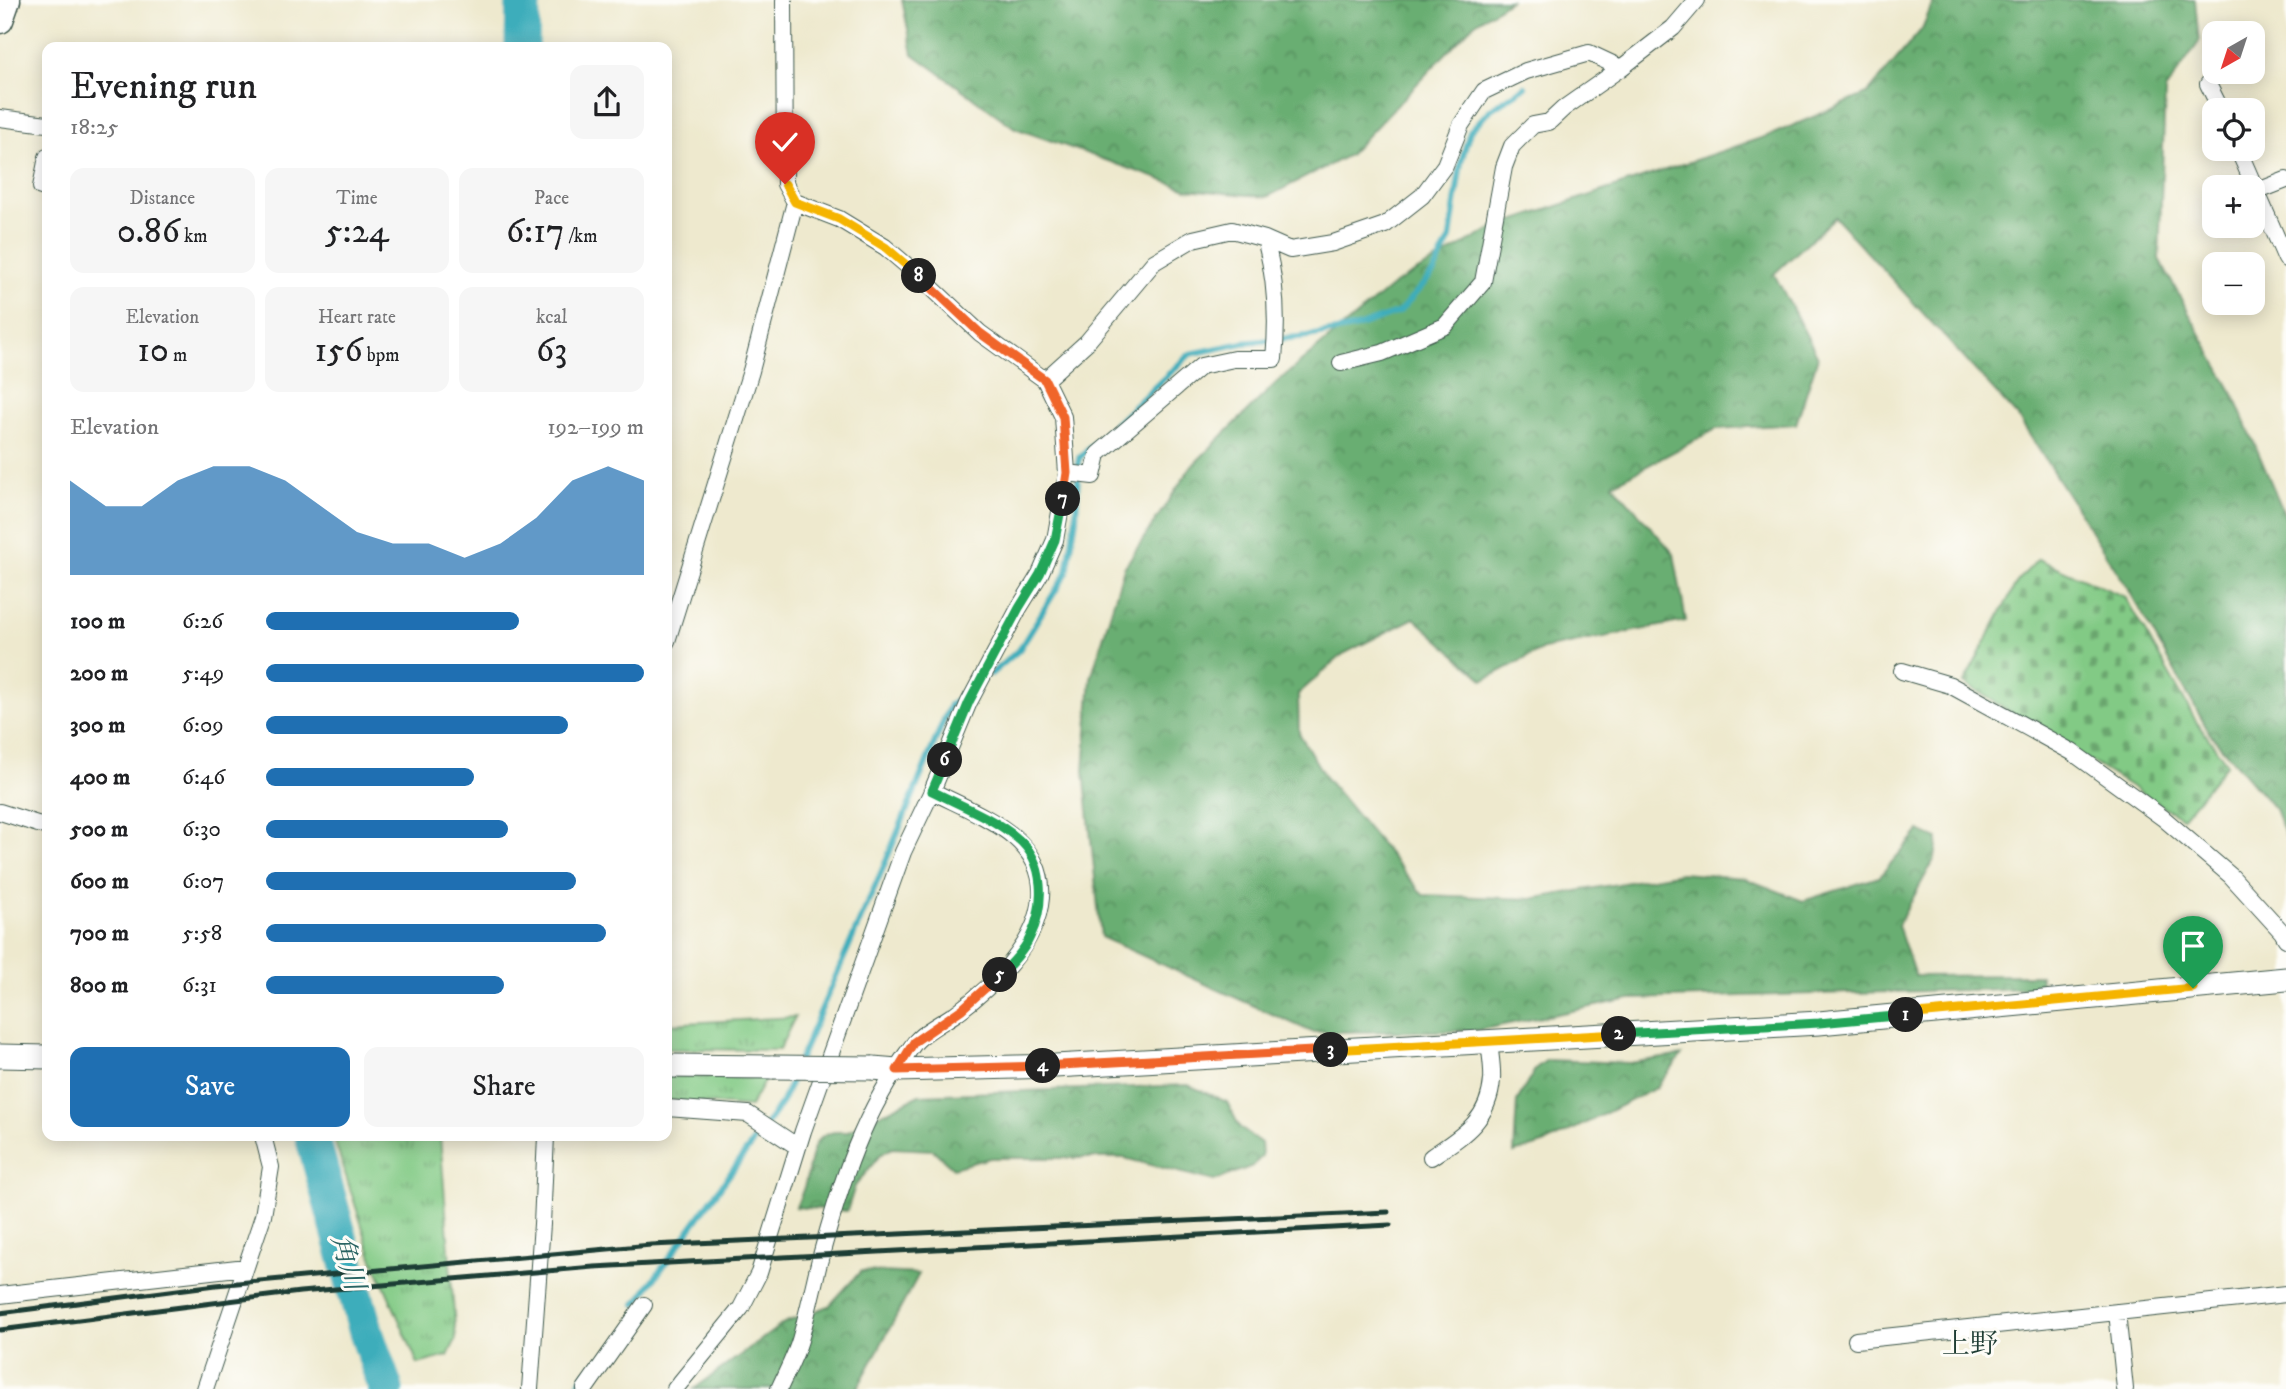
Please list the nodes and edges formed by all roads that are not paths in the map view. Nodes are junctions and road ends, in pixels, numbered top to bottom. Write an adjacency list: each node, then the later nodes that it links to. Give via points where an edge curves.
1 (784, 0): 10 (street, via 785,184)
2 (1696, 0): 3 (street, via 1673,28)
3 (1621, 68): 12 (street, via 1589,52 1526,71 1484,91 1422,196 1385,225 1333,243 1290,250); 14 (street, via 1549,122 1533,125 1512,146 1483,282 1445,326 1382,353)
4 (2208, 84): 5 (street)
5 (2215, 98)
6 (0, 118): 7 (street)
7 (42, 123)
8 (2286, 180): 9 (street)
9 (2265, 188)
10 (795, 202): 15 (street, via 839,219 885,247 980,333); 17 (street, via 751,372)
11 (2265, 208): 13 (street)
12 (1265, 239): 15 (street, via 1232,230 1193,239 1154,262 1087,342); 16 (street, via 1273,267 1274,359 1234,359 1201,366 1098,454 1093,476)
13 (2286, 259)
14 (1341, 363)
15 (1045, 380): 16 (street, via 1063,417)
16 (1068, 473): 19 (street, via 1055,540 969,702)
17 (672, 626)
18 (1902, 671): 22 (street, via 1950,685 2072,752 2163,818 2231,876)
19 (932, 791): 28 (street, via 1018,838 1040,874 1041,898 1030,937 1012,963 962,1009 914,1042); 32 (street, via 903,852)
20 (0, 812): 21 (street)
21 (42, 825)
22 (2286, 939)
23 (2286, 979): 24 (street, via 1819,1023)
24 (1489, 1041): 28 (street, via 1055,1066); 33 (street, via 1492,1080 1484,1113)
25 (0, 1056): 26 (street)
26 (42, 1057)
27 (672, 1066): 28 (street, bridge)
28 (897, 1070): 44 (street, via 873,1105 853,1152 799,1342)
29 (672, 1108): 32 (street, via 748,1114)
30 (264, 1141): 34 (street, via 271,1167 263,1216)
31 (546, 1141): 41 (street)
32 (798, 1147): 43 (street, via 759,1273 741,1308)
33 (1431, 1157)
34 (246, 1267): 36 (street); 40 (street)
35 (2286, 1294): 38 (street)
36 (0, 1295)
37 (645, 1305): 42 (street)
38 (2117, 1312): 39 (street); 45 (street)
39 (1856, 1340)
40 (205, 1389)
41 (530, 1389)
42 (585, 1389)
43 (675, 1389)
44 (779, 1389)
45 (2125, 1389)

